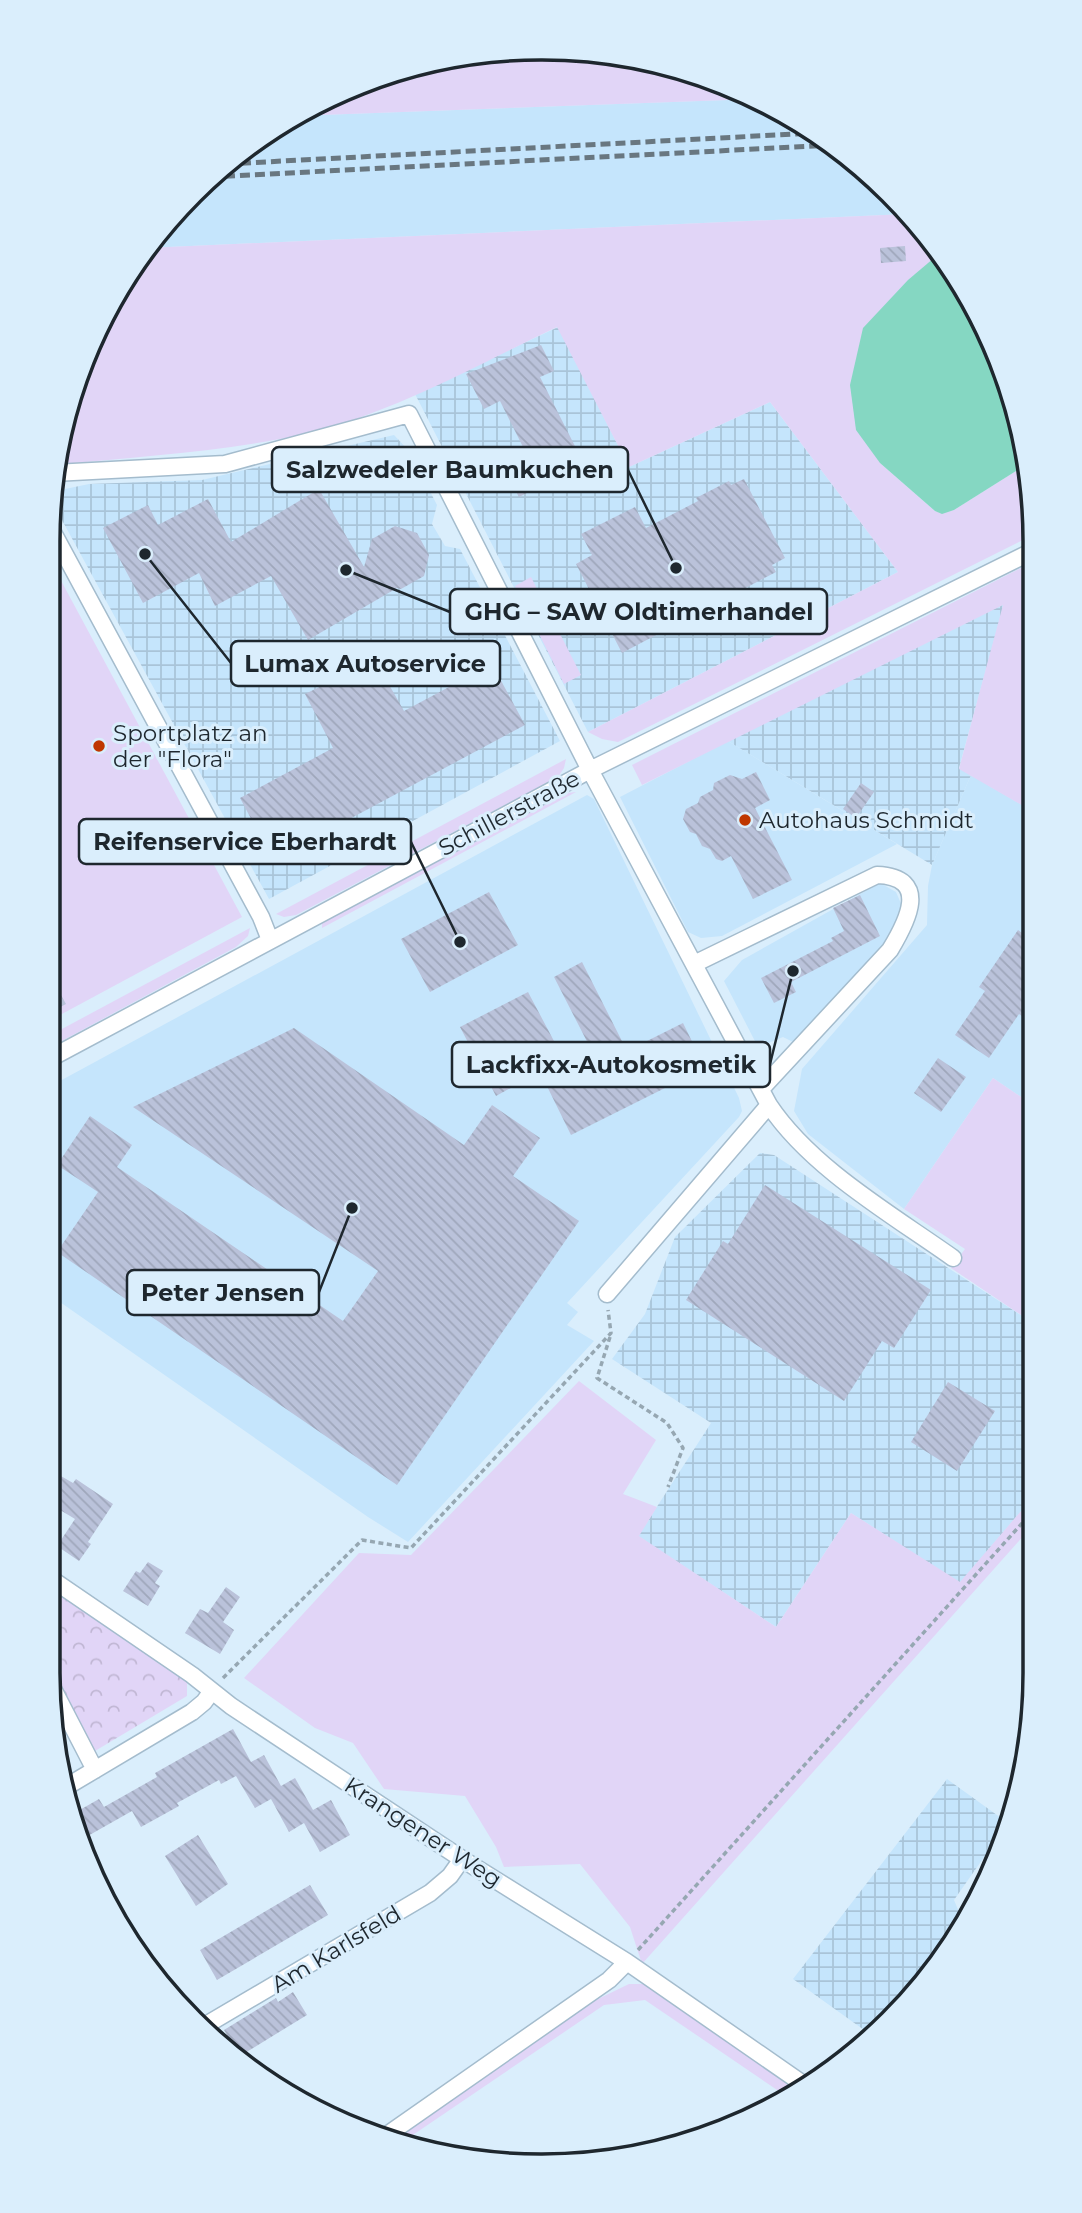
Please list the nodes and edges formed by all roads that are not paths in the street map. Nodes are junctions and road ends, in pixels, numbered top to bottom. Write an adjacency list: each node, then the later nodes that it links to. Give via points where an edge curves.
1 (65, 472): 4 (street, via 225,464 409,414)
2 (60, 553): 5 (street)
3 (1023, 556): 4 (street, Schillerstraße)
4 (590, 770): 5 (street, Schillerstraße); 6 (street)
5 (270, 940): 7 (street, Schillerstraße)
6 (694, 964): 8 (street); 8 (street, via 877,875 900,880 908,890 912,902 906,924 890,950)
7 (60, 1053)
8 (761, 1089): 9 (street)
9 (769, 1105): 10 (street, via 817,1160); 11 (street)
10 (953, 1258)
11 (607, 1294)
12 (60, 1585): 13 (street, Krangener Weg)
13 (212, 1691): 15 (street, via 192,1712); 17 (street, Krangener Weg)
14 (61, 1704): 15 (street)
15 (95, 1770): 16 (street)
16 (73, 1783)
17 (461, 1859): 18 (street, Krangener Weg); 19 (street, Am Karlsfeld, via 430,1893)
18 (627, 1962): 20 (street, Krangener Weg); 21 (street, via 609,1980)
19 (211, 2022)
20 (797, 2080)
21 (393, 2130)

